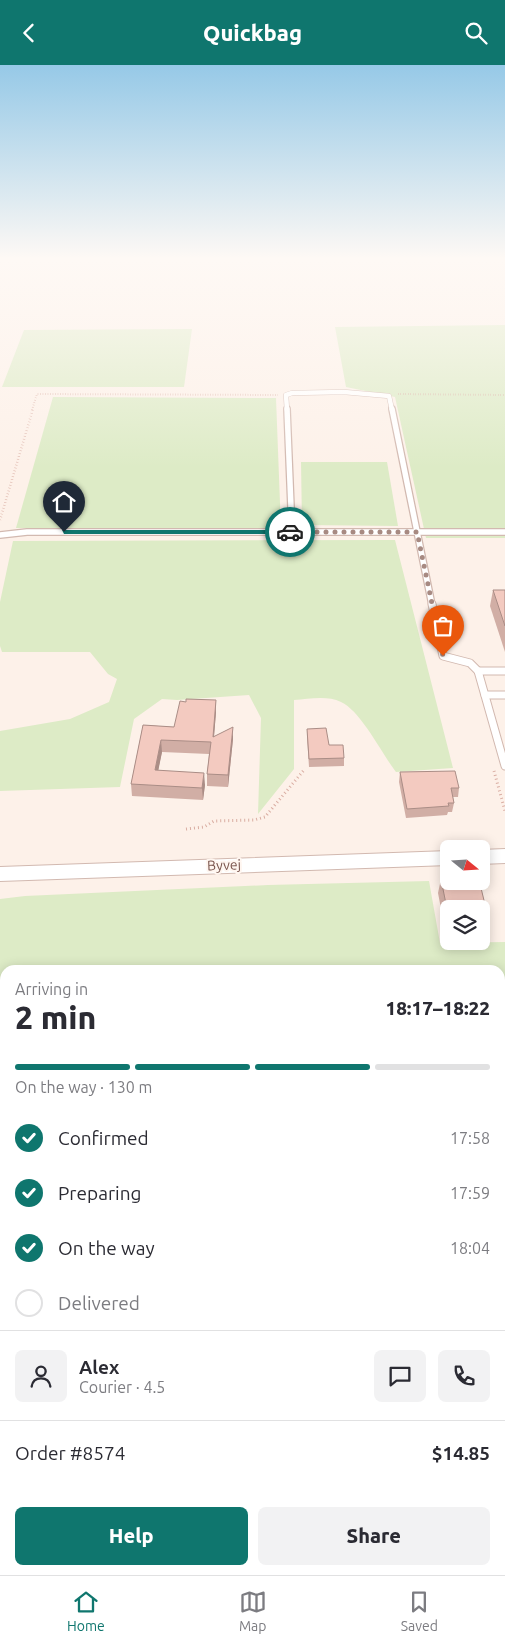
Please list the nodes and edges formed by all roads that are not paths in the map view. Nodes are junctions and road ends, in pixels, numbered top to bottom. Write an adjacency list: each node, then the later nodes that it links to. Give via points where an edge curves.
1 (292, 532): 2 (lane); 2 (lane, via 286,395 344,392 389,396); 4 (lane, via 27,532)
2 (417, 532): 3 (lane); 5 (lane, via 443,656 470,663)
3 (505, 532)
4 (0, 535)
5 (478, 671): 6 (lane); 7 (lane)
6 (505, 671)
7 (485, 695): 8 (lane); 9 (lane)
8 (505, 695)
9 (505, 766)
10 (505, 856): 11 (street)
11 (490, 857)
12 (440, 858): 13 (street, Byvej)
13 (0, 874)

